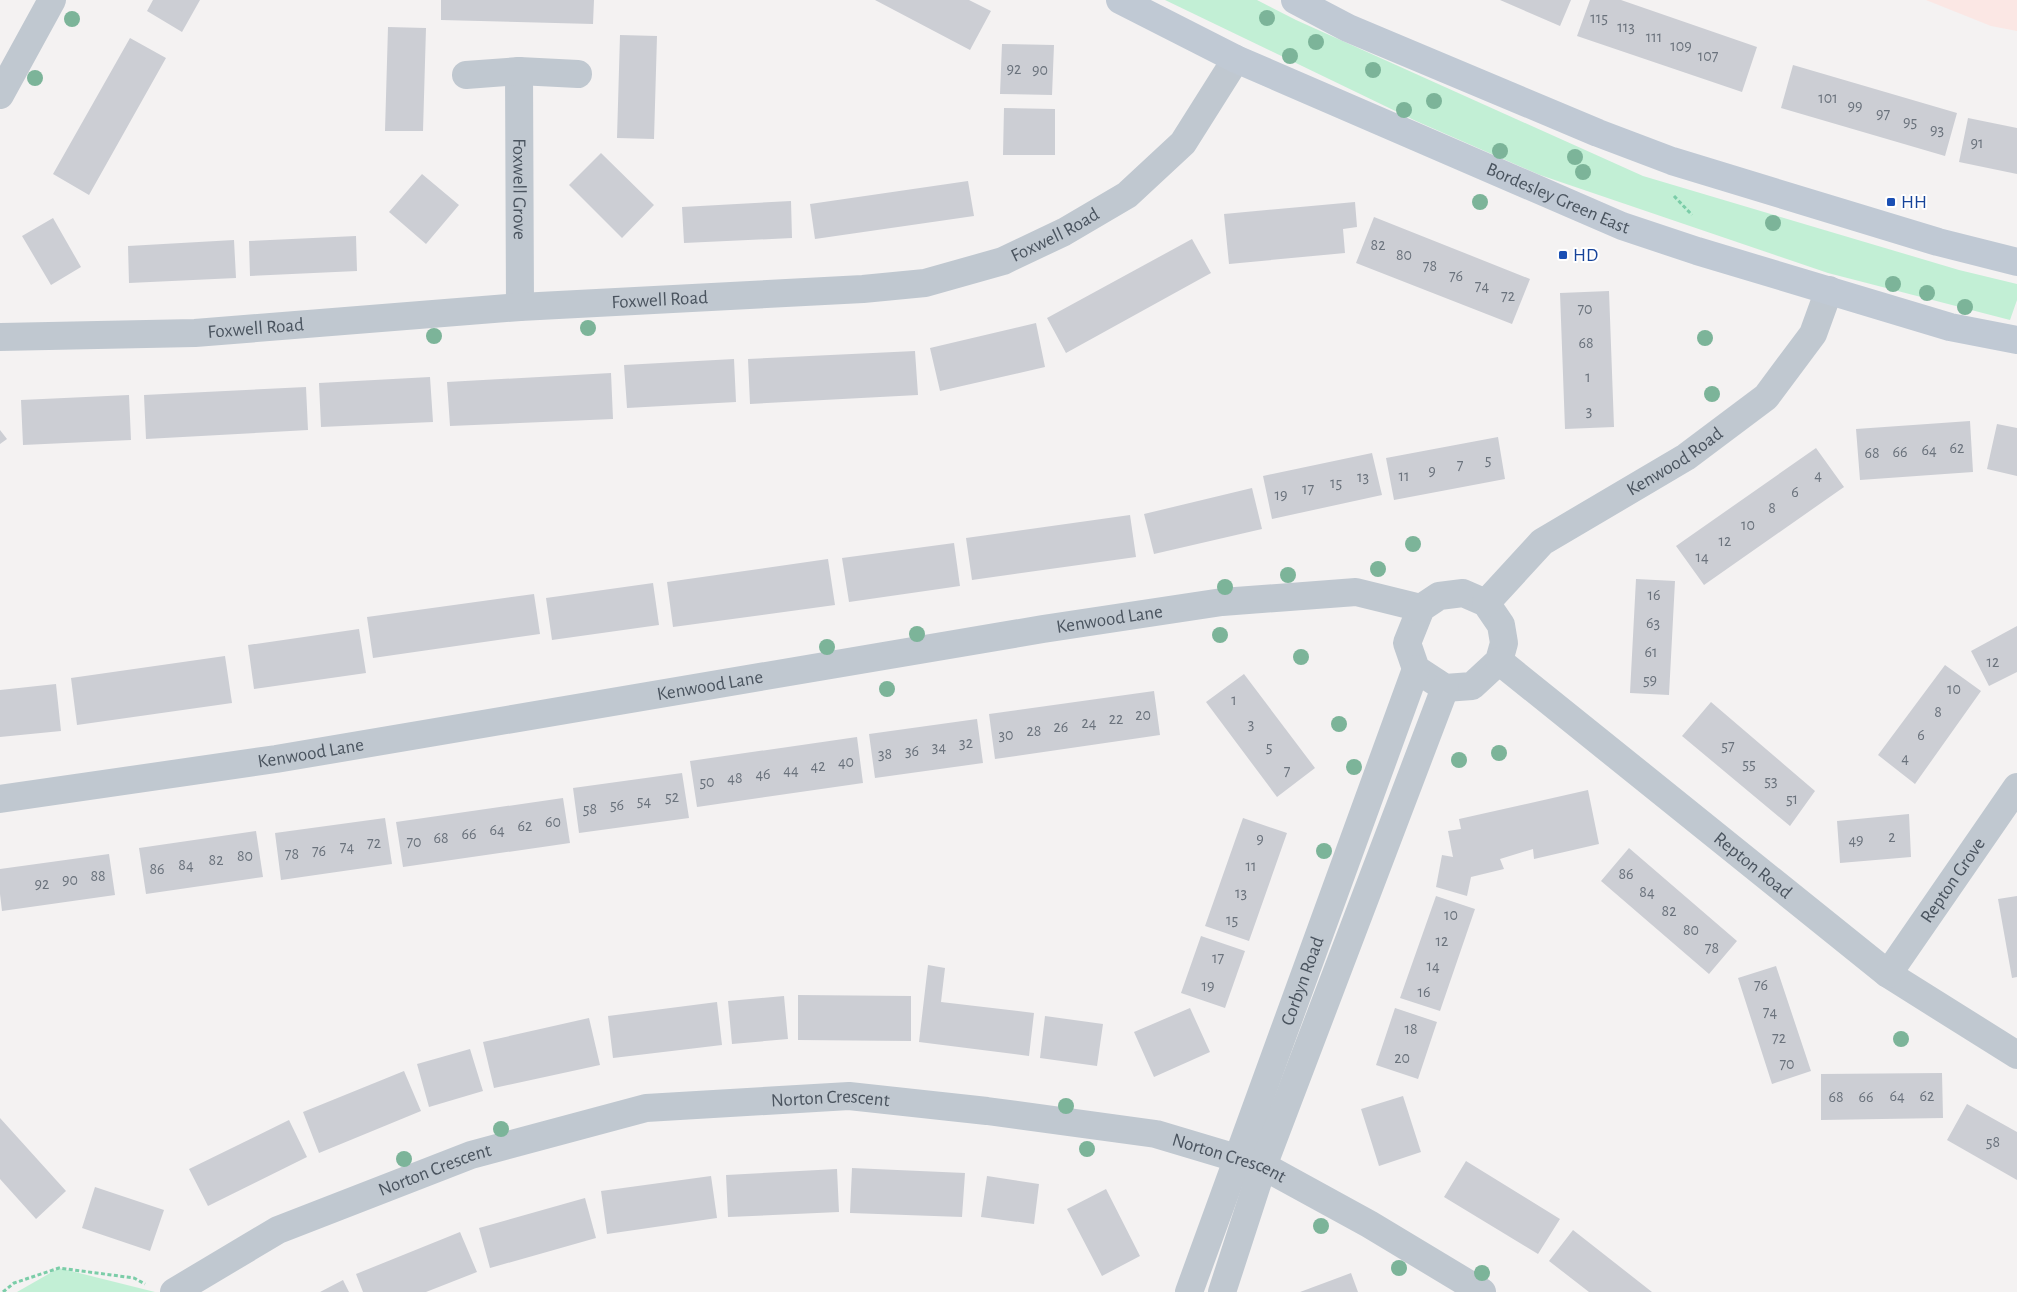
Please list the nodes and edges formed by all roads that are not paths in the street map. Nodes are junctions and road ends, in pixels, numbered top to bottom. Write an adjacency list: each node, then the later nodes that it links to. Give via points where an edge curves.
1 (52, 0): 8 (street)
2 (1120, 0): 4 (main road, Bordesley Green East)
3 (1295, 0): 9 (main road, via 1348,28 1672,161 1938,242)
4 (1236, 59): 10 (main road, Bordesley Green East, via 1622,226); 11 (street, Foxwell Road, via 1183,143 1127,195 1064,232 1003,261 925,283 863,289)
5 (519, 71): 6 (street); 7 (street); 11 (street, Foxwell Grove)
6 (578, 74)
7 (466, 75)
8 (0, 95)
9 (2017, 262)
10 (1830, 290): 13 (main road, Bordesley Green East, via 1950,327); 14 (street, Kenwood Road, via 1813,334 1766,397 1686,457 1542,542)
11 (520, 306): 12 (street, Foxwell Road, via 195,332)
12 (0, 337)
13 (2017, 340)
14 (1486, 604): 15 (street, via 1463,593 1439,596); 16 (street, via 1501,624 1504,643)
15 (1421, 608): 17 (street, via 1407,643); 20 (street, Kenwood Lane, via 1356,592 1222,602 1033,631 276,760)
16 (1500, 661): 18 (street, via 1472,686); 21 (street, Repton Road)
17 (1416, 669): 18 (street); 23 (street, Corbyn Road)
18 (1444, 688): 24 (street, Corbyn Road)
19 (2017, 787): 21 (street, Repton Grove)
20 (0, 799)
21 (1888, 974): 22 (street, Repton Road)
22 (2017, 1055)
23 (1236, 1159): 24 (street, Norton Crescent); 25 (street, Norton Crescent, via 1156,1134 849,1096 646,1108 471,1155 278,1230); 26 (street, Corbyn Road)
24 (1263, 1166): 27 (street, Corbyn Road); 28 (street, Norton Crescent)
25 (163, 1290)
26 (1188, 1292)
27 (1222, 1292)
28 (1482, 1292)

